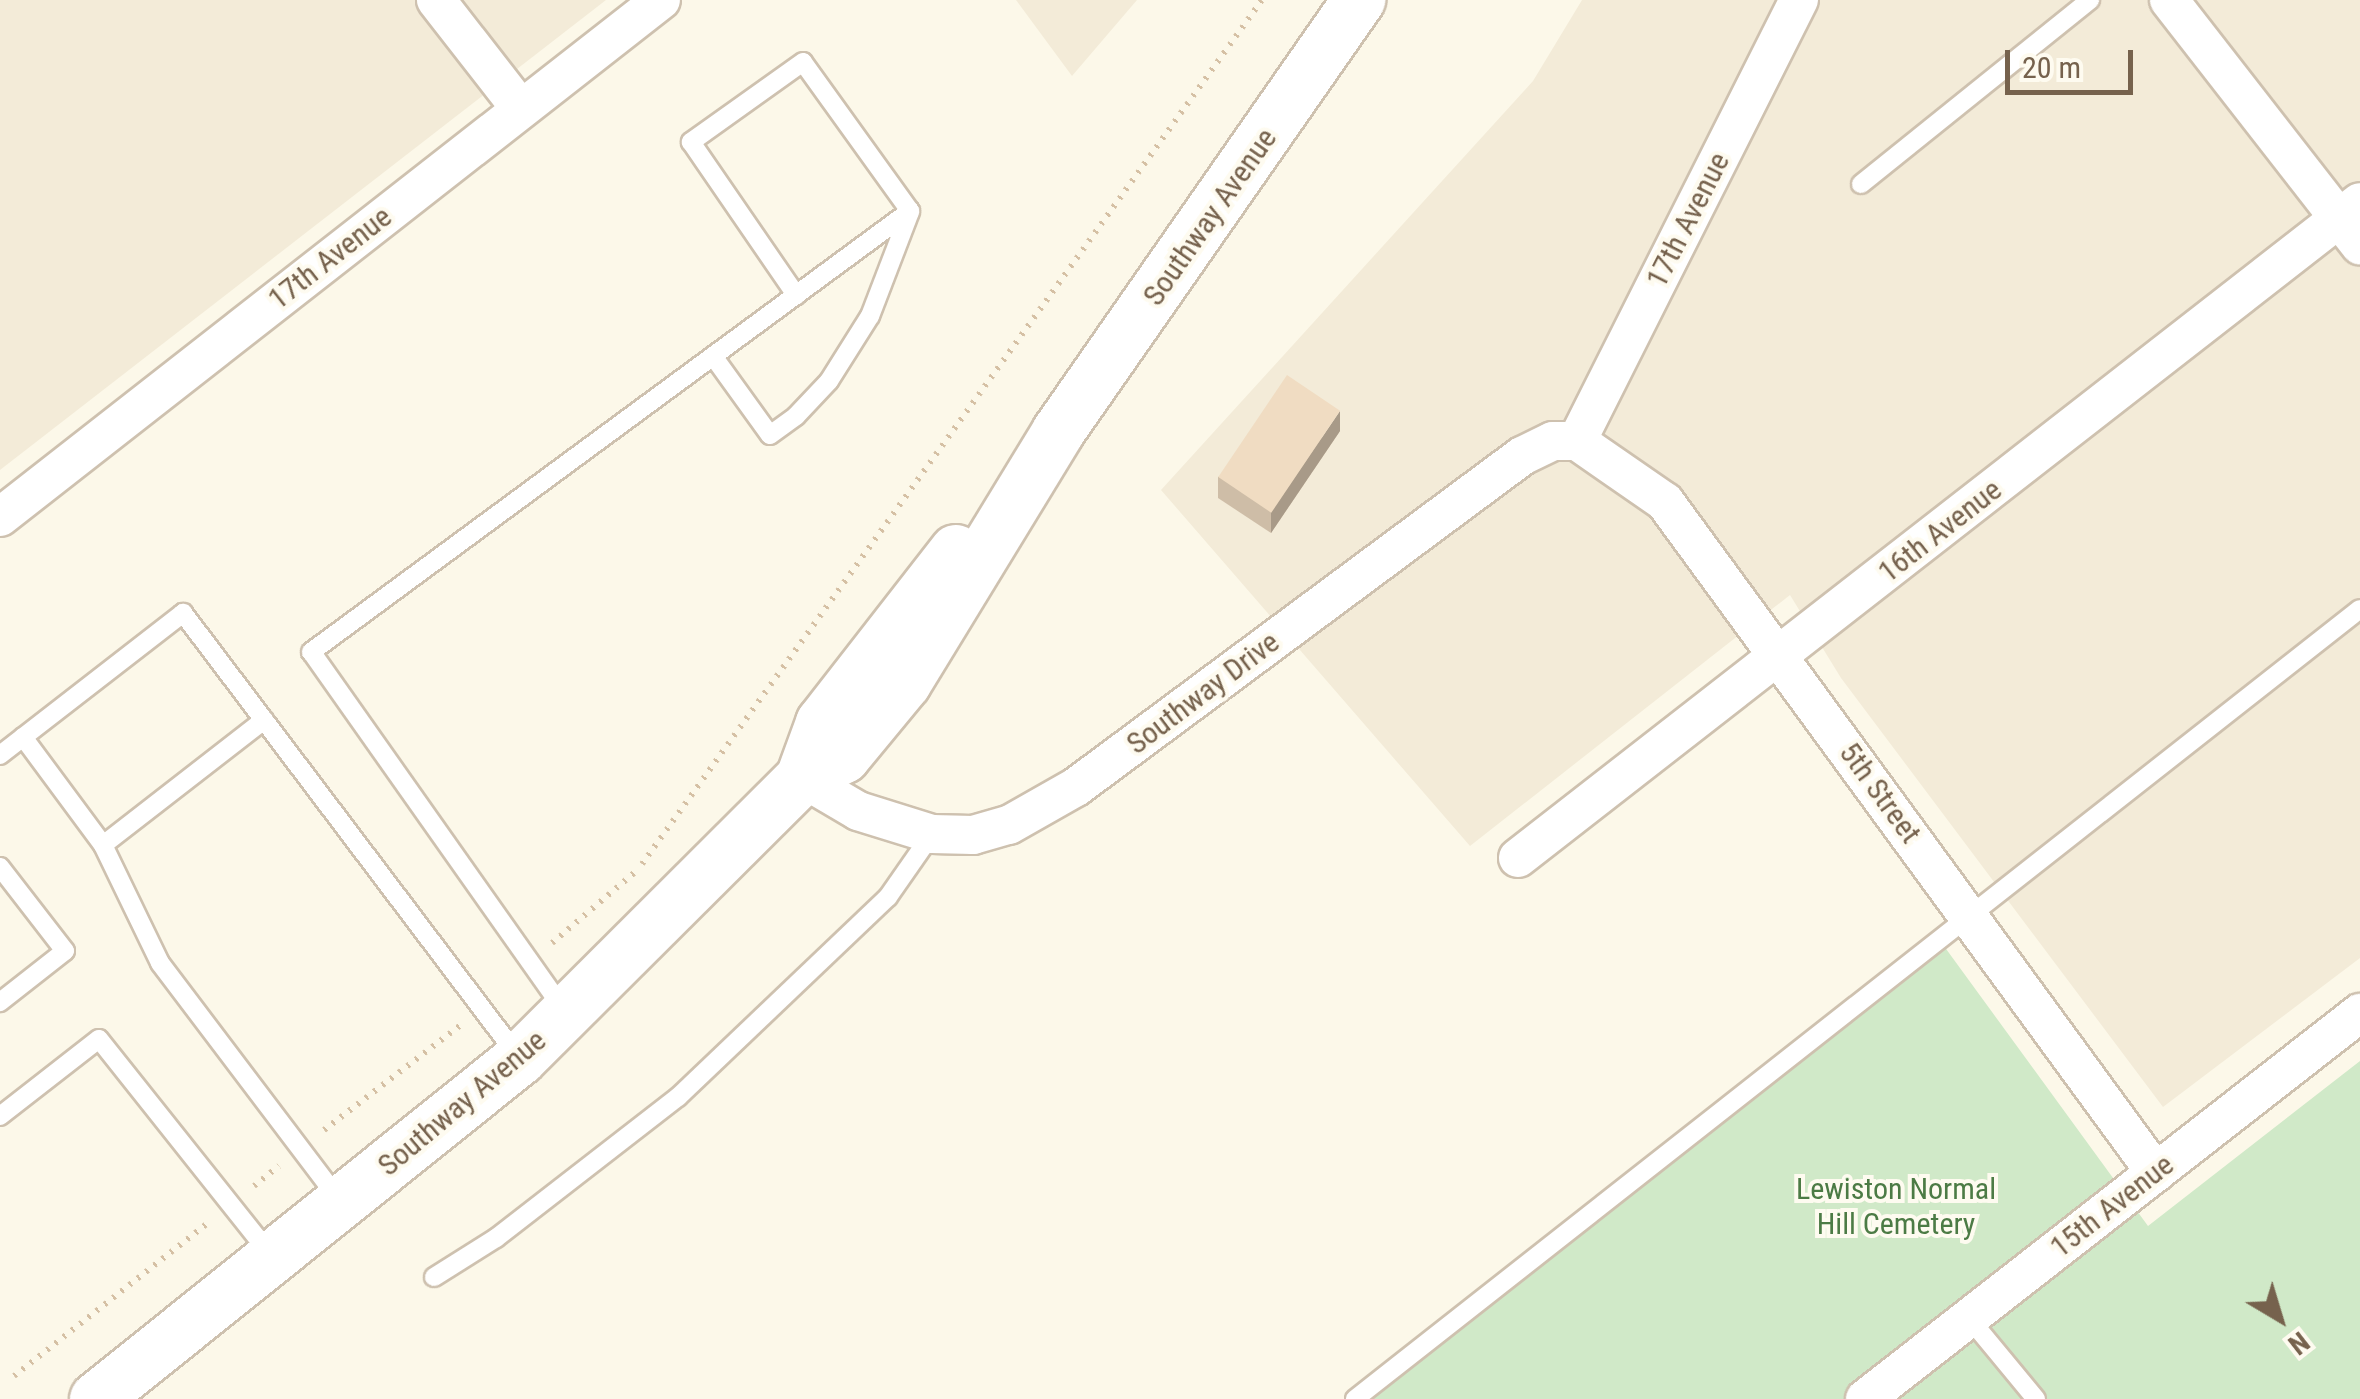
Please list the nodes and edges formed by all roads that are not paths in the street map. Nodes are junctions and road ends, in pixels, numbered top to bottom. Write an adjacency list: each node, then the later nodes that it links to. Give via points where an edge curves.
1 (436, 0): 7 (street)
2 (662, 0): 7 (street, 17th Avenue)
3 (1359, 0): 20 (main road, Southway Avenue, via 1058,432 822,723)
4 (1799, 0): 13 (street, 17th Avenue)
5 (2090, 0): 8 (lane)
6 (2169, 0): 10 (street)
7 (521, 109): 14 (street, 17th Avenue)
8 (1861, 184)
9 (910, 211): 11 (lane); 11 (lane, via 803,62 691,142); 12 (lane, via 870,316 829,380 796,416 770,435)
10 (2353, 222): 16 (street, 16th Avenue)
11 (796, 295): 12 (lane)
12 (713, 356): 27 (lane, via 312,652)
13 (1577, 441): 16 (street, 5th Street, via 1665,502); 21 (street, Southway Drive, via 1554,440 1522,456 1048,807 973,835)
14 (0, 517)
15 (2360, 609): 25 (lane)
16 (1781, 656): 23 (street, 16th Avenue); 25 (street, 5th Street)
17 (264, 720): 18 (lane, via 183,613); 22 (lane); 29 (lane)
18 (23, 737): 19 (lane); 22 (lane)
19 (0, 755)
20 (802, 778): 21 (street, Southway Drive, via 858,811); 27 (main road, Southway Avenue)
21 (932, 834): 34 (lane, via 888,898 678,1098 496,1238)
22 (102, 845): 32 (lane, via 160,963)
23 (1518, 858)
24 (0, 867): 26 (lane, via 65,951)
25 (1970, 917): 31 (street, 5th Street); 37 (lane)
26 (0, 1002)
27 (568, 1014): 29 (main road, Southway Avenue)
28 (2360, 1014): 31 (street, 15th Avenue)
29 (520, 1059): 32 (main road, Southway Avenue)
30 (0, 1116): 33 (lane, via 99,1039)
31 (2156, 1173): 35 (street, 15th Avenue)
32 (341, 1202): 33 (main road, Southway Avenue)
33 (273, 1258): 36 (main road, Southway Avenue)
34 (434, 1277)
35 (1969, 1318): 38 (street, 15th Avenue); 39 (lane)
36 (96, 1399)
37 (1355, 1399)
38 (1865, 1399)
39 (2036, 1399)

